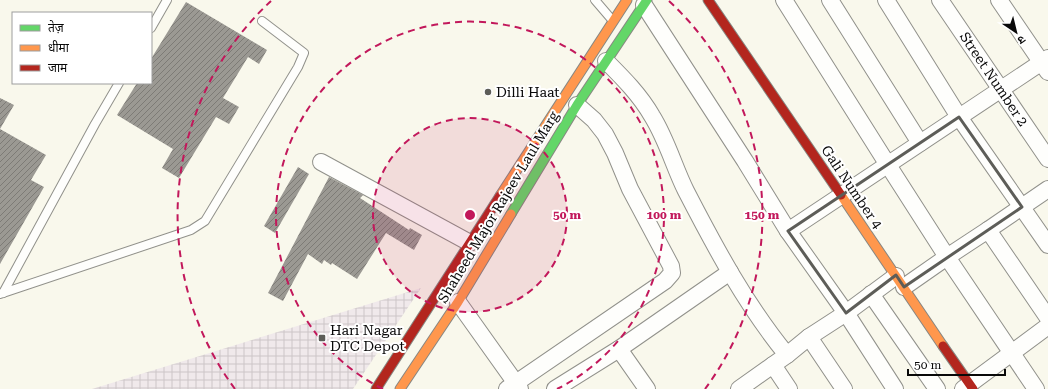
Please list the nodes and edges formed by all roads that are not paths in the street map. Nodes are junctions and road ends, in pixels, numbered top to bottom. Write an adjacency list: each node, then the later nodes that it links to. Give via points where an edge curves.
1 (167, 0): 13 (lane)
2 (596, 0): 12 (lane)
3 (627, 0): 12 (street, Shaheed Major Rajeev Laul Marg)
4 (708, 0): 25 (street, Gali Number 4)
5 (784, 0): 23 (street)
6 (830, 0): 20 (street)
7 (886, 0): 19 (street)
8 (940, 0): 17 (street, Street Number 2)
9 (1000, 0): 15 (street)
10 (645, 2): 14 (street, Shaheed Major Rajeev Laul Marg); 28 (street)
11 (262, 21): 34 (lane, via 304,53 205,221 191,230)
12 (613, 22): 29 (street, Shaheed Major Rajeev Laul Marg)
13 (152, 26)
14 (606, 61): 18 (street, Shaheed Major Rajeev Laul Marg); 32 (street, via 633,88 653,117 685,189)
15 (1046, 64): 17 (street)
16 (118, 84): 34 (lane)
17 (1001, 90): 19 (street); 21 (street, Street Number 2)
18 (577, 105): 36 (street, Shaheed Major Rajeev Laul Marg); 45 (street, via 605,134 672,273 665,281)
19 (959, 117): 20 (street); 26 (street)
20 (920, 143): 23 (street)
21 (1048, 159)
22 (321, 162): 29 (street)
23 (888, 165): 25 (street); 31 (street)
24 (1048, 189): 26 (street)
25 (841, 195): 28 (street); 33 (street, Gali Number 4)
26 (1022, 207): 27 (street); 30 (street)
27 (988, 230): 31 (street); 38 (street)
28 (788, 231): 37 (street)
29 (470, 243): 47 (street, Shaheed Major Rajeev Laul Marg)
30 (1048, 245)
31 (947, 257): 33 (street); 42 (street)
32 (730, 272): 41 (street); 43 (street, via 768,332)
33 (900, 281): 35 (street); 46 (street, Gali Number 4)
34 (2, 294)
35 (871, 294): 37 (street); 55 (street)
36 (458, 302): 45 (street); 48 (street, Shaheed Major Rajeev Laul Marg)
37 (846, 313): 40 (street); 54 (street)
38 (1048, 318)
39 (1048, 326): 42 (street)
40 (809, 337): 43 (street); 53 (street)
41 (619, 349): 49 (street); 50 (street)
42 (1012, 353): 46 (street); 56 (street)
43 (786, 355): 44 (street)
44 (772, 365): 51 (street); 52 (street)
45 (514, 387)
46 (969, 387)
47 (376, 389)
48 (400, 389)
49 (556, 389)
50 (647, 389)
51 (738, 389)
52 (790, 389)
53 (844, 389)
54 (895, 389)
55 (937, 389)
56 (1036, 389)

